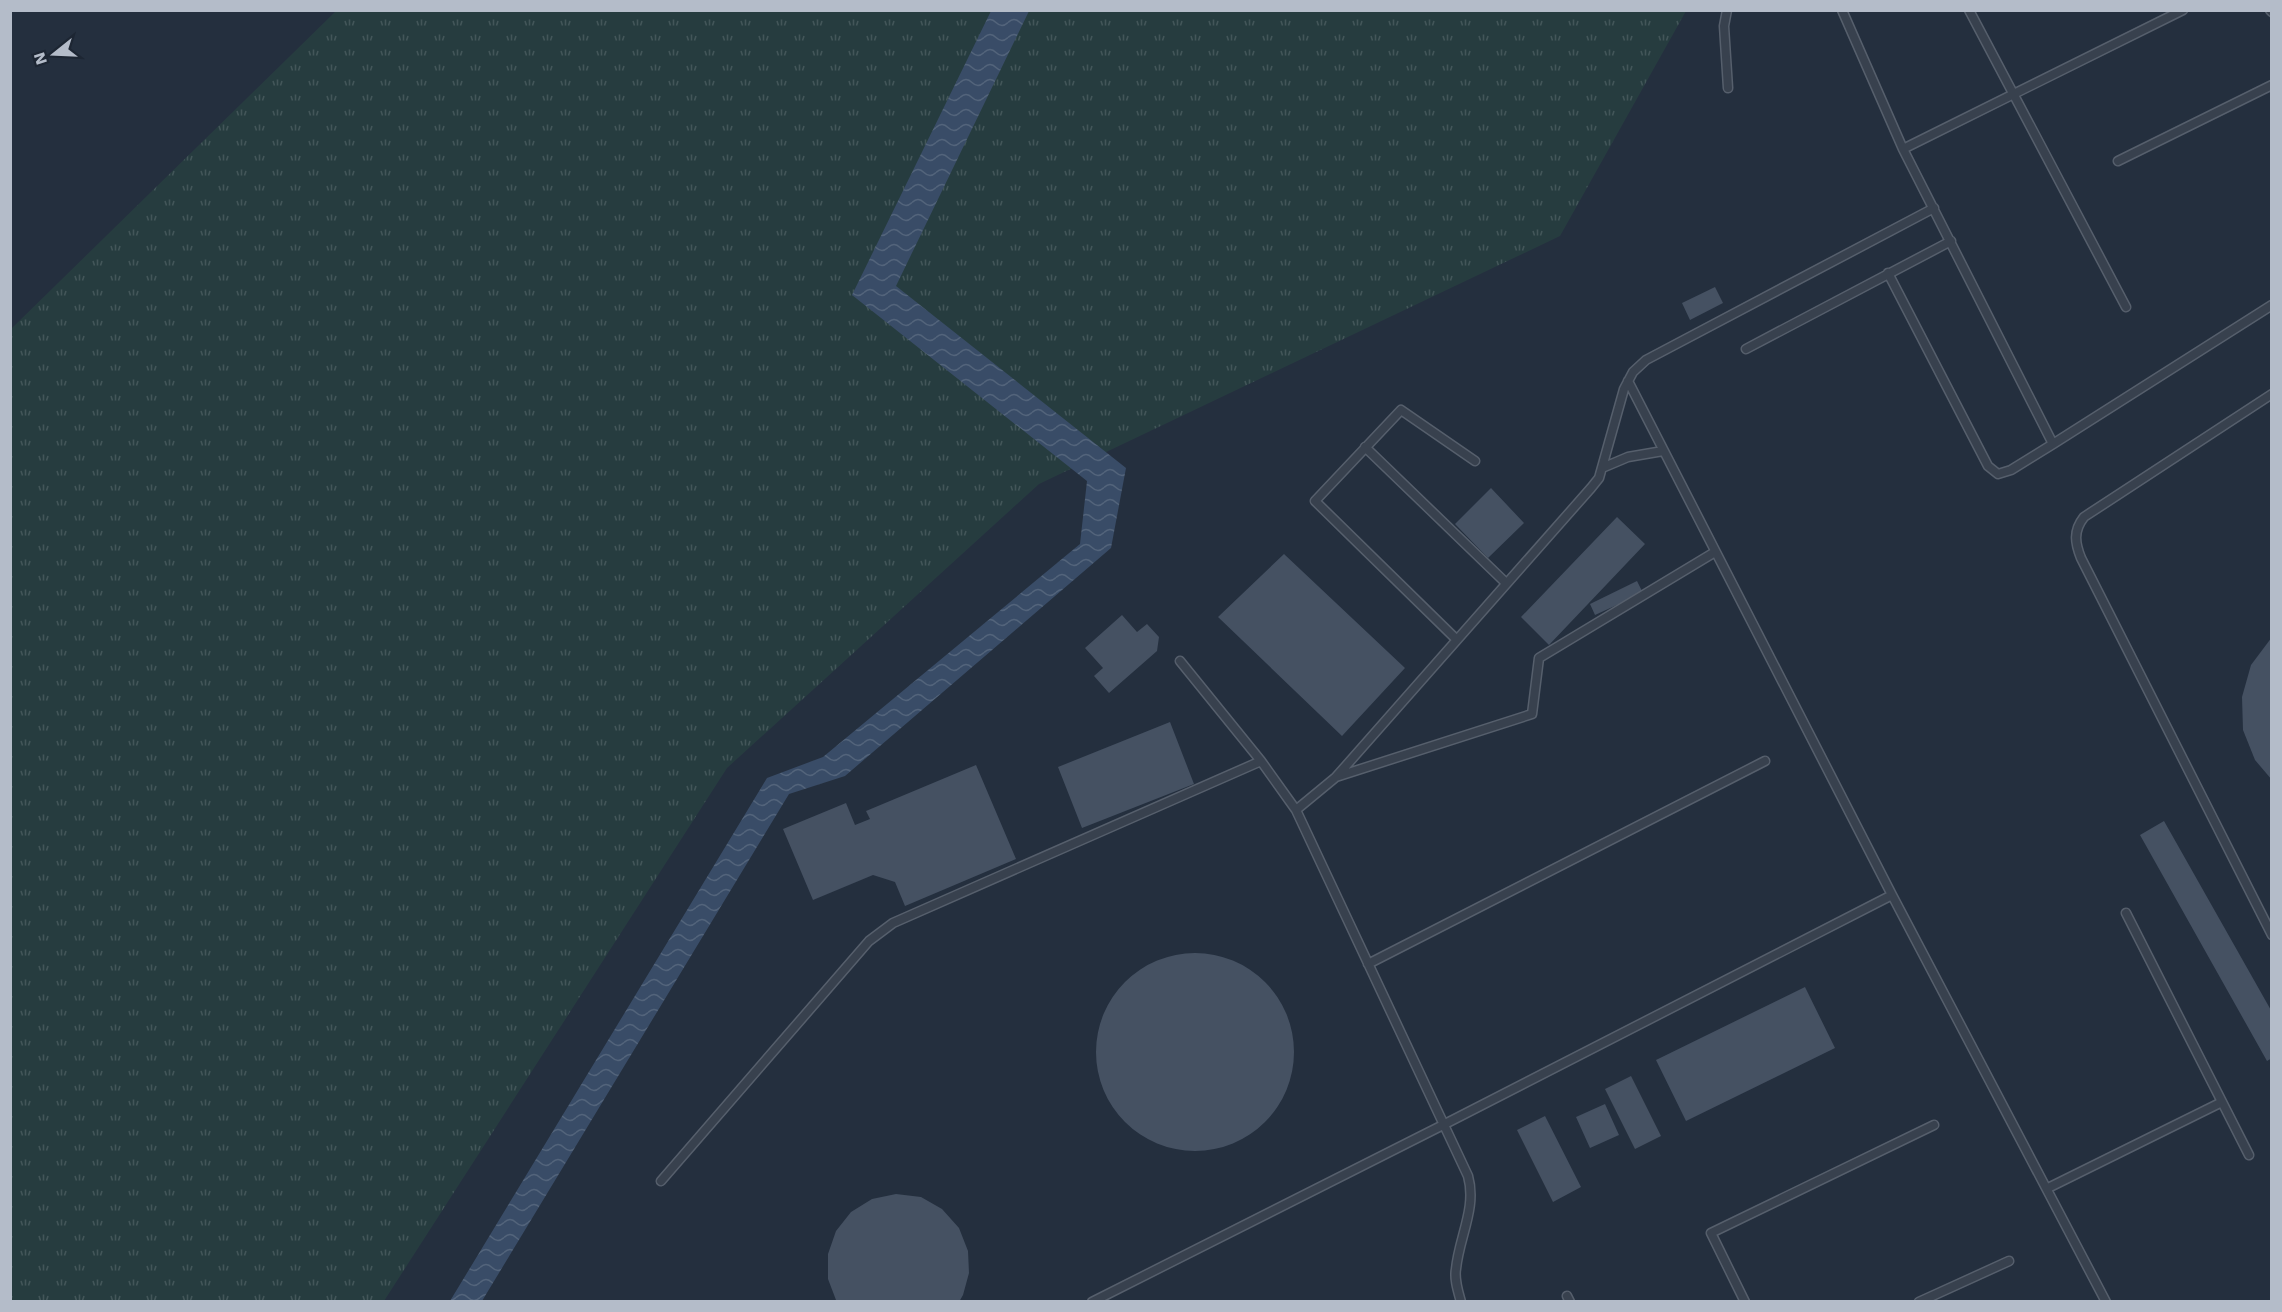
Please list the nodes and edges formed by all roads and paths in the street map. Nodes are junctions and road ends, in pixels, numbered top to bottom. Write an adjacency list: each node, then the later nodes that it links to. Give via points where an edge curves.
1 (1727, 10): 6 (lane, via 1724,26)
2 (1842, 10): 8 (lane)
3 (1969, 10): 7 (lane)
4 (2182, 10): 7 (lane)
5 (2271, 85): 9 (lane)
6 (1728, 88)
7 (2013, 94): 8 (lane); 14 (lane)
8 (1903, 149): 10 (lane)
9 (2118, 161)
10 (1934, 208): 11 (lane); 16 (lane, via 1646,360)
11 (1951, 241): 12 (lane); 18 (lane)
12 (1888, 273): 15 (lane); 18 (lane, via 1988,466 1998,474 2010,470)
13 (2271, 305): 18 (lane)
14 (2126, 307)
15 (1746, 349)
16 (1628, 381): 20 (lane); 22 (lane)
17 (2271, 394): 33 (lane, via 2084,517 2077,526 2075,543)
18 (2053, 444)
19 (1365, 447): 21 (lane, via 1401,410); 24 (lane); 25 (lane, via 1315,501)
20 (1663, 450): 22 (lane, via 1628,457); 23 (lane)
21 (1475, 461)
22 (1602, 468): 24 (lane, via 1591,488)
23 (1715, 552): 29 (lane, via 1539,658 1532,714); 31 (lane)
24 (1506, 583): 25 (lane)
25 (1456, 639): 29 (lane)
26 (1180, 661): 27 (lane)
27 (1261, 761): 30 (lane); 39 (lane, via 893,923 869,941)
28 (1765, 761): 34 (lane)
29 (1336, 777): 30 (lane)
30 (1296, 810): 34 (lane)
31 (1892, 895): 36 (lane); 40 (lane)
32 (2126, 913): 35 (lane)
33 (2271, 935)
34 (1368, 964): 36 (lane)
35 (2222, 1102): 38 (lane); 40 (lane)
36 (1443, 1125): 42 (lane); 43 (lane, via 1472,1190 1455,1270)
37 (1934, 1125): 44 (lane, via 1711,1233)
38 (2249, 1155)
39 (662, 1182)
40 (2048, 1188): 46 (lane)
41 (2009, 1261): 45 (lane)
42 (1092, 1302)
43 (1461, 1302)
44 (1745, 1302)
45 (1919, 1302)
46 (2106, 1302)

